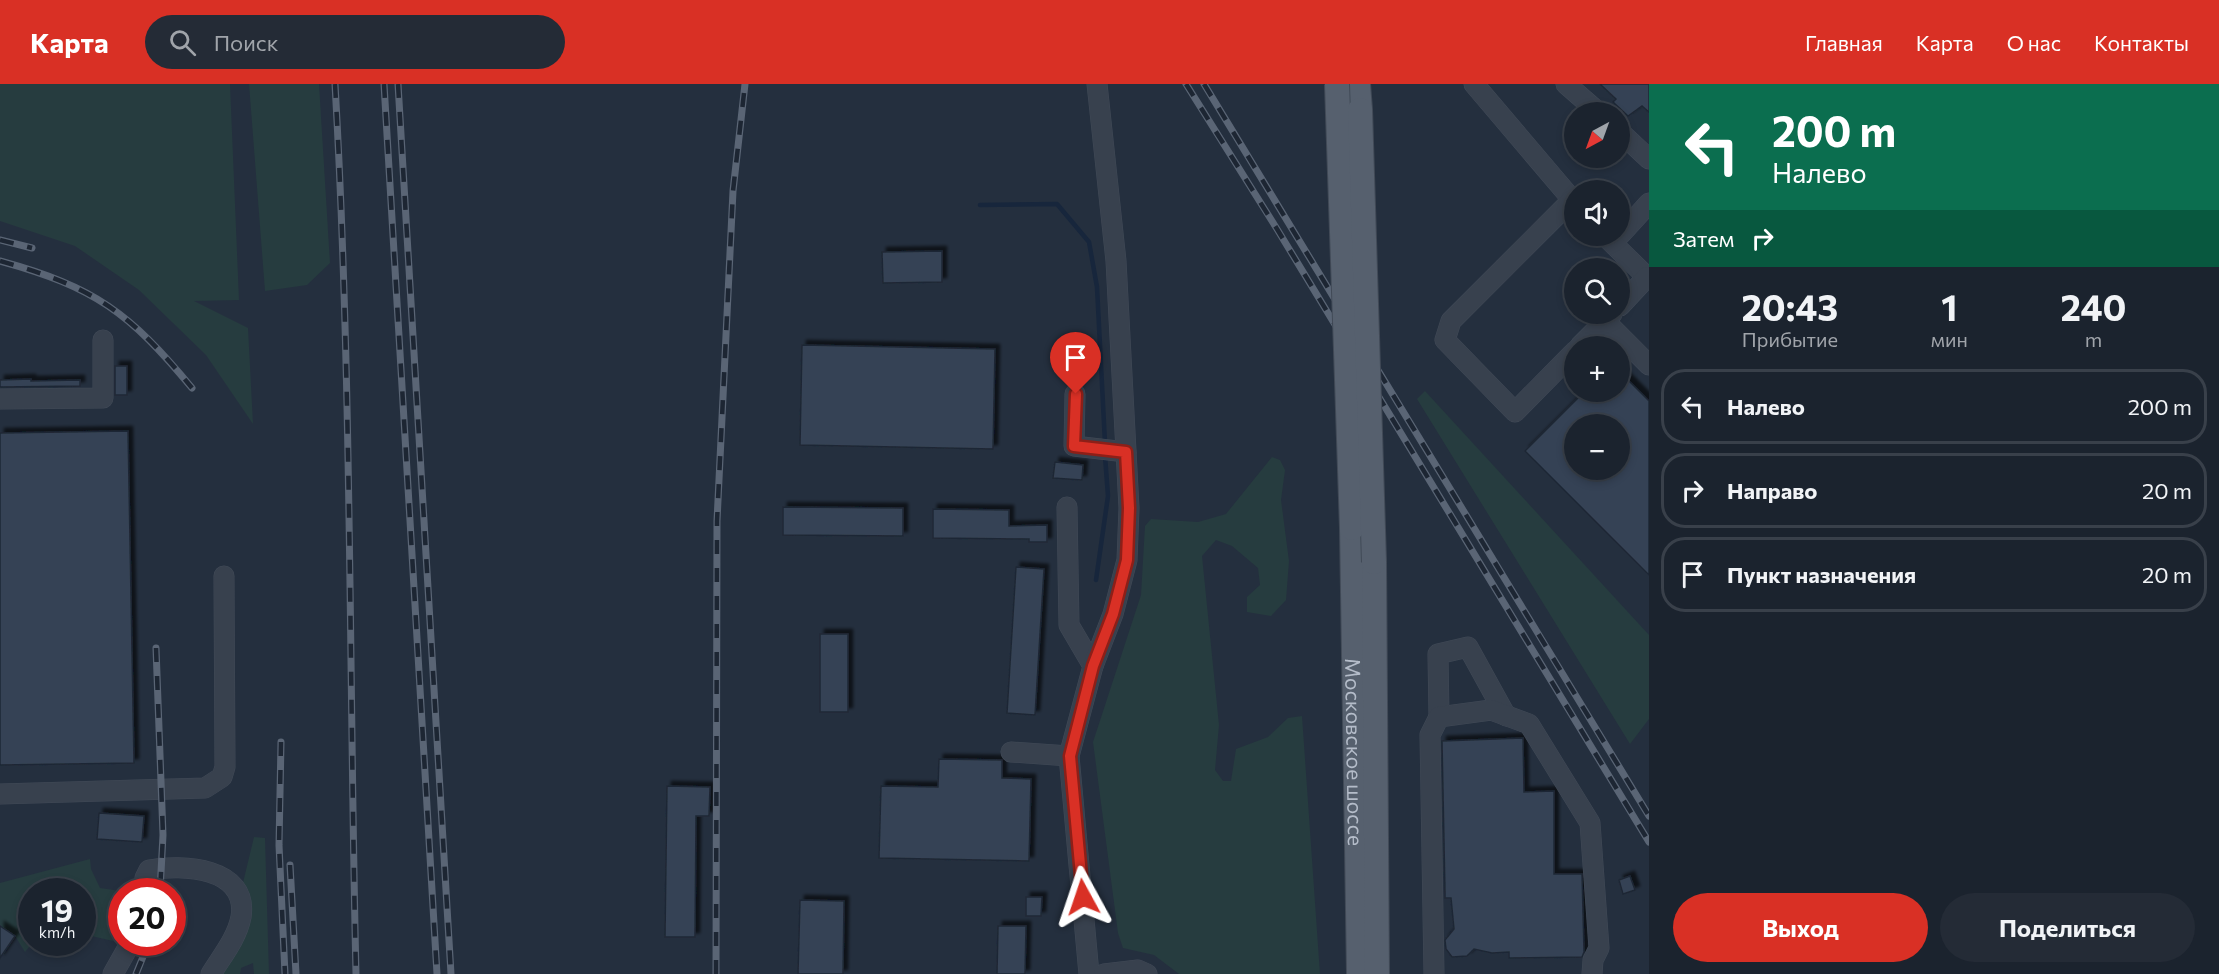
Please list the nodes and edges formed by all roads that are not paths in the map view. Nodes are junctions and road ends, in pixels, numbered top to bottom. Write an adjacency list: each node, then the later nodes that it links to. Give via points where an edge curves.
1 (1097, 84): 24 (street, via 1116,261)
2 (1337, 84): 40 (main road, Московское шоссе, bridge, via 1352,528)
3 (1358, 84): 41 (main road, Московское шоссе, bridge, via 1374,562)
4 (1474, 84): 9 (street)
5 (1566, 84): 6 (street)
6 (1587, 102)
7 (1630, 139): 8 (street)
8 (1646, 149)
9 (1564, 189)
10 (1649, 203): 12 (street)
11 (1564, 210): 20 (street, via 1451,321 1445,340 1515,412)
12 (1630, 222)
13 (1622, 246): 14 (street)
14 (1648, 278): 15 (street)
15 (1630, 296)
16 (1601, 324): 18 (street)
17 (1614, 324): 21 (street)
18 (1590, 336)
19 (103, 340): 23 (street, via 103,398)
20 (1564, 362)
21 (1649, 365)
22 (1076, 394): 24 (street, via 1074,446)
23 (0, 399)
24 (1126, 452): 27 (street, via 1127,560 1113,614)
25 (1067, 507): 27 (street, via 1069,625)
26 (224, 576): 32 (street, via 222,777 205,788)
27 (1093, 666): 31 (street)
28 (1506, 716): 29 (street, via 1491,710); 29 (street, via 1468,647 1438,654); 43 (street, via 1529,724 1590,823 1599,948)
29 (1439, 717): 42 (street, via 1430,735)
30 (1011, 752): 31 (street)
31 (1070, 756): 37 (street)
32 (0, 794)
33 (145, 878): 36 (street, via 149,870 189,867 211,872 232,886 240,897 236,933)
34 (123, 956): 35 (street)
35 (112, 974)
36 (210, 974)
37 (1089, 974)
38 (1104, 974): 39 (street, via 1138,970)
39 (1147, 974)
40 (1359, 974)
41 (1377, 974)
42 (1434, 974)
43 (1592, 974)

